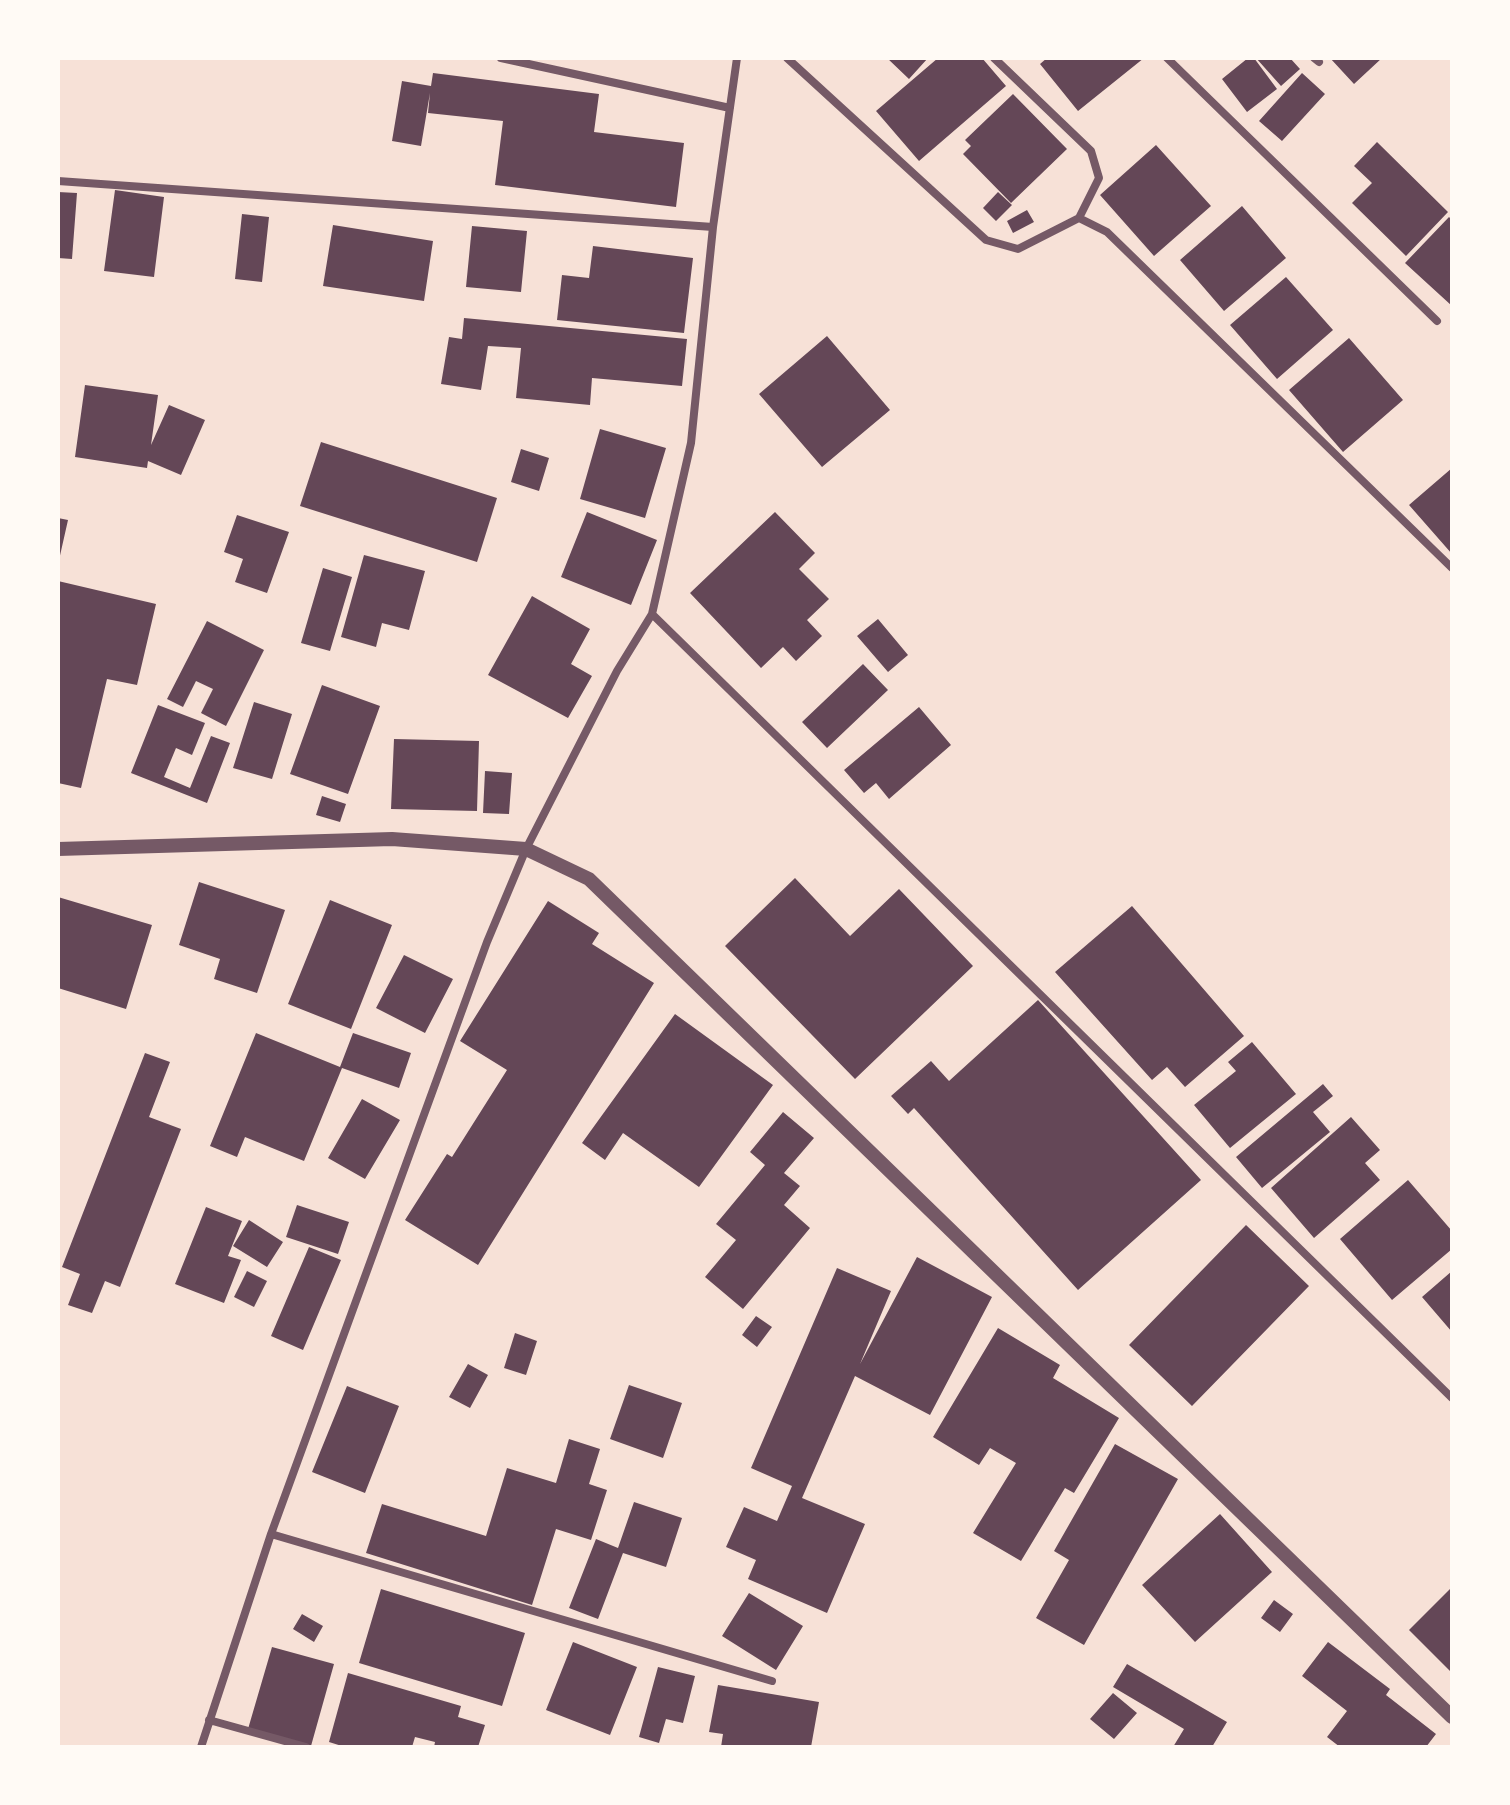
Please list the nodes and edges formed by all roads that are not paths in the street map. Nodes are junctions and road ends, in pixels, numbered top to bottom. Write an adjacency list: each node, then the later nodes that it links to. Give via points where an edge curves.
1 (501, 58): 6 (street)
2 (737, 58): 6 (street)
3 (787, 58): 8 (street, via 986,240 1018,249)
4 (994, 58): 8 (street, via 1091,151 1099,178)
5 (1167, 58): 10 (street)
6 (730, 108): 9 (street)
7 (58, 181): 9 (street)
8 (1079, 218): 11 (street, via 1107,232)
9 (713, 227): 12 (street, via 691,443)
10 (1437, 321)
11 (1452, 568)
12 (652, 614): 14 (street); 15 (street)
13 (58, 849): 14 (street, via 392,839)
14 (526, 849): 16 (street, via 487,942); 18 (street, via 589,879)
15 (1452, 1398)
16 (271, 1534): 17 (street); 19 (street)
17 (772, 1681)
18 (1452, 1717)
19 (209, 1720): 20 (street); 21 (street)
20 (201, 1747)
21 (306, 1747)

